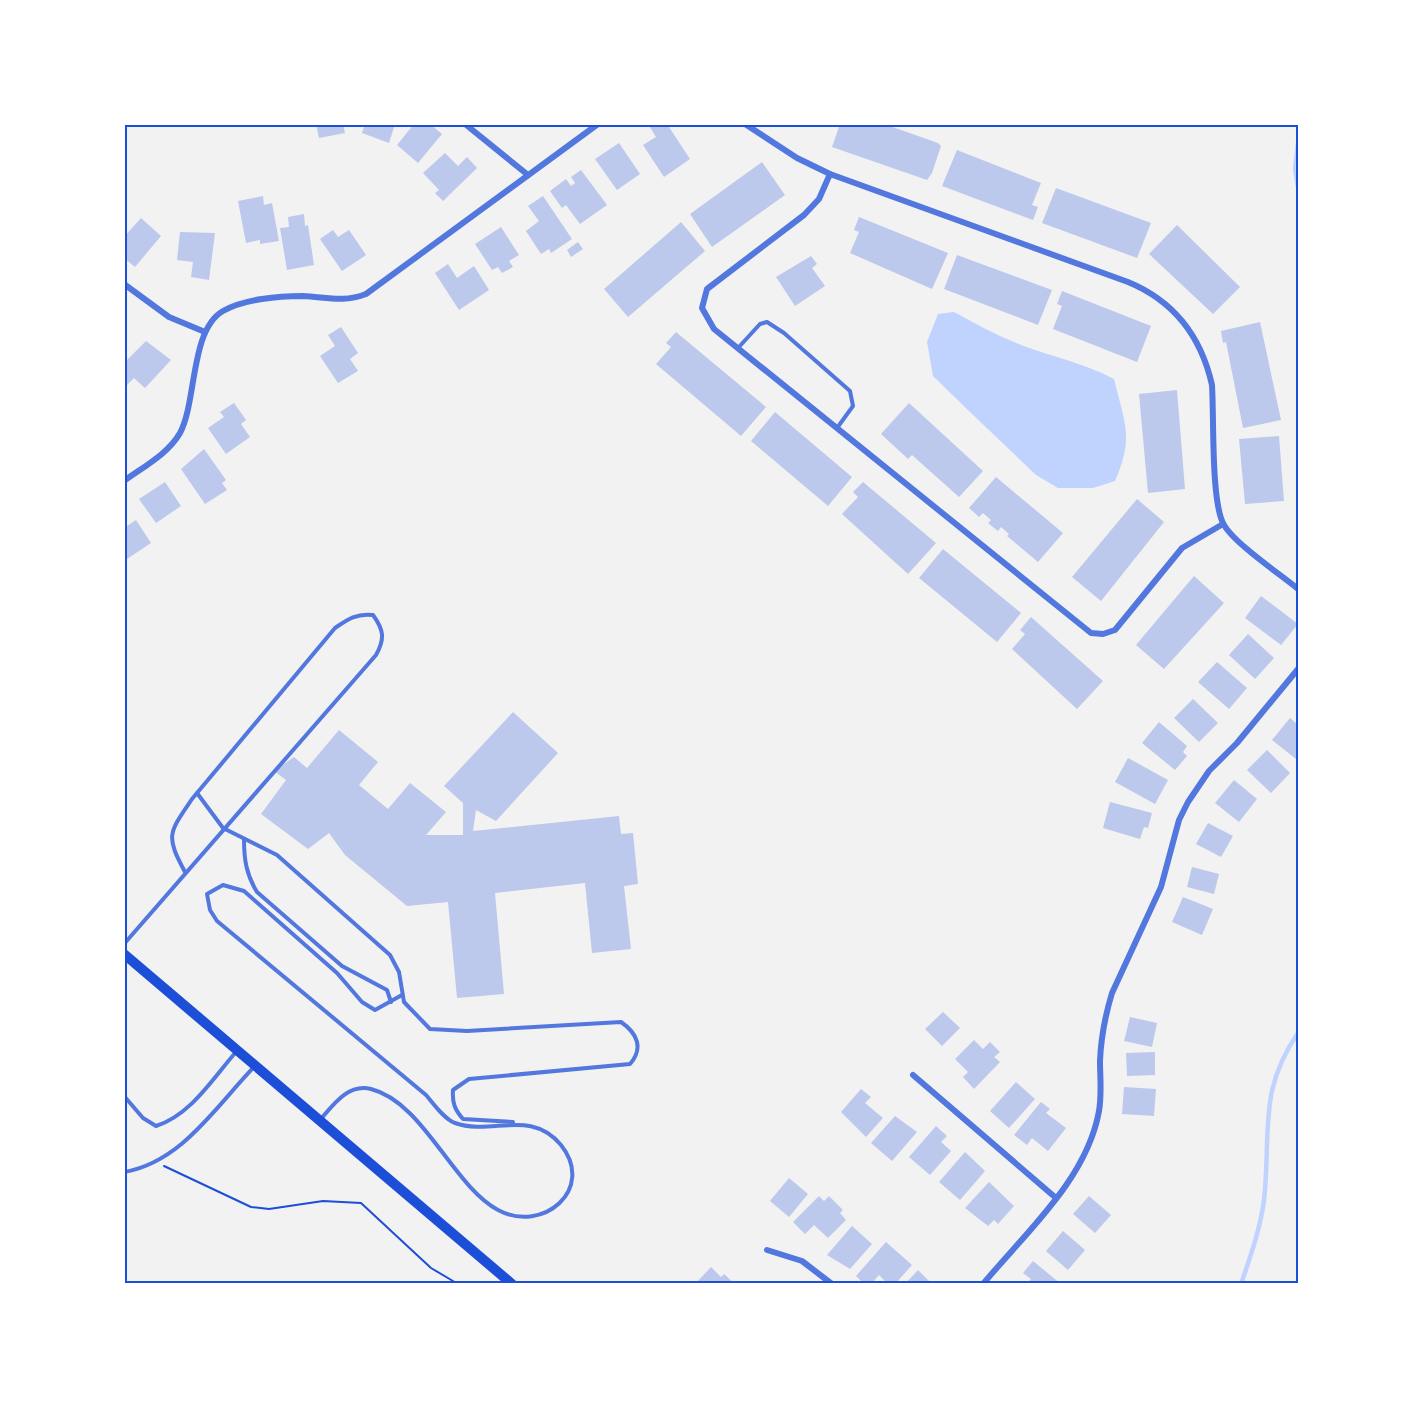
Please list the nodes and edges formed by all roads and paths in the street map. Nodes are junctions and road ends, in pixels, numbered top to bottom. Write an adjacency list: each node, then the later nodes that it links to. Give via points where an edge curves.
1 (465, 124): 5 (street)
2 (598, 124): 5 (street)
3 (745, 124): 4 (street)
4 (830, 174): 8 (street, via 813,207 707,289 702,308 706,320); 11 (street, via 1128,282 1173,309 1196,338 1209,369 1216,494)
5 (528, 175): 7 (street, via 366,294 341,300 291,296 245,303 220,313)
6 (124, 284): 7 (street, via 169,317)
7 (205, 333): 10 (street, via 179,434 160,455)
8 (738, 349): 9 (street); 9 (lane, via 760,324 767,322 784,333 850,391 853,406)
9 (837, 428): 11 (street, via 1091,633 1114,630 1182,548)
10 (124, 481)
11 (1223, 524): 12 (street)
12 (1299, 589)
13 (1299, 669): 30 (street, via 1209,771 1179,820 1161,887 1107,1010 1096,1125 1083,1158)
14 (197, 793): 15 (lane); 15 (lane, via 335,628 350,617 373,615 381,626 384,641 376,655); 17 (lane, via 173,827 171,845)
15 (223, 828): 16 (lane); 17 (lane)
16 (244, 838): 20 (lane, via 277,855 390,955 399,972); 21 (lane, via 244,862 257,892 342,966 387,990)
17 (185, 872): 18 (lane)
18 (124, 944)
19 (124, 954): 22 (main road)
20 (402, 995): 21 (lane); 27 (lane, via 410,1010 437,1031 621,1022 633,1030 639,1044 637,1056 630,1064 469,1079 453,1090 456,1112 464,1119)
21 (391, 1002): 27 (lane, via 375,1010 362,1002 338,974 243,891 223,885 207,894 217,921 418,1088 452,1122)
22 (238, 1051): 23 (main road); 25 (lane, via 170,1122 156,1126 143,1118)
23 (256, 1066): 26 (main road); 28 (lane, via 171,1155)
24 (913, 1076): 30 (street)
25 (124, 1096)
26 (320, 1120): 27 (lane, via 342,1094 369,1088 390,1096 439,1146 472,1190 496,1209 529,1218 547,1213 564,1200 572,1177 568,1154 552,1135); 33 (main road)
27 (523, 1124)
28 (156, 1162): 29 (lane); 32 (path, via 251,1207 269,1209 322,1201 362,1203 430,1268)
29 (124, 1172)
30 (1056, 1198): 35 (street)
31 (767, 1250): 34 (street, via 802,1261)
32 (458, 1284)
33 (512, 1284)
34 (832, 1284)
35 (983, 1284)

